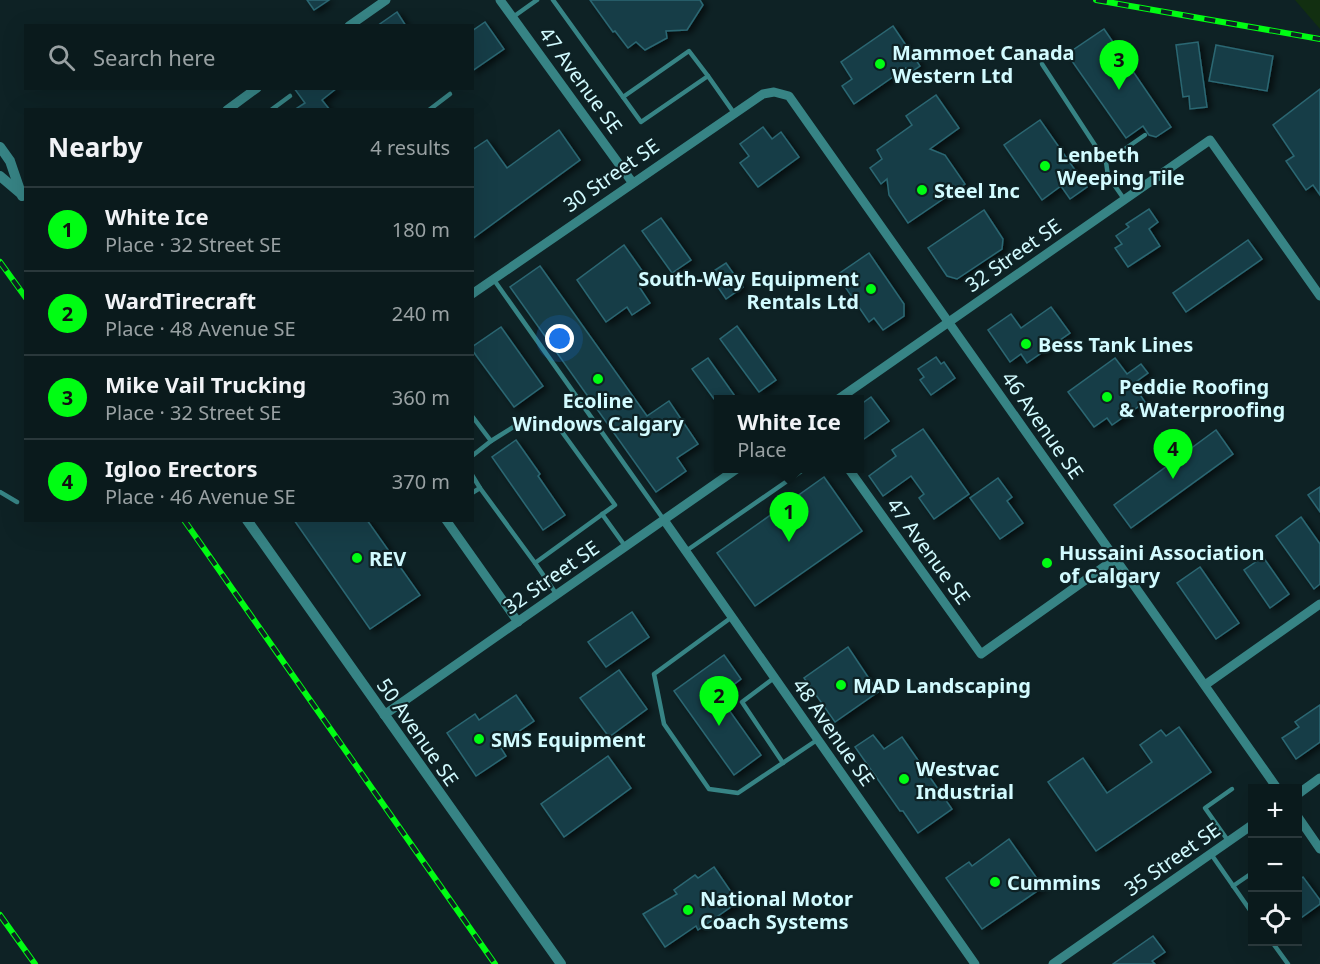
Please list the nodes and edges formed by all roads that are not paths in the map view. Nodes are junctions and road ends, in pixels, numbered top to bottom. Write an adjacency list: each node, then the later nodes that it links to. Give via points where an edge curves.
1 (386, 0): 6 (street)
2 (500, 0): 5 (street, 47 Avenue SE)
3 (537, 0): 5 (lane)
4 (553, 0): 13 (lane)
5 (513, 16): 22 (street, 47 Avenue SE)
6 (352, 24)
7 (1042, 64): 20 (lane)
8 (708, 76): 13 (lane, via 641,122); 13 (lane, via 689,51); 17 (lane)
9 (254, 90): 14 (street)
10 (774, 92): 17 (street, 30 Street SE, via 763,94); 28 (street, 46 Avenue SE, via 789,96)
11 (450, 94): 16 (lane)
12 (290, 96): 15 (lane)
13 (622, 97)
14 (230, 108)
15 (274, 108)
16 (432, 108)
17 (734, 113): 22 (street, 30 Street SE)
18 (1144, 135): 20 (lane)
19 (0, 147): 23 (street, via 10,161)
20 (1106, 162): 24 (lane, via 1108,176)
21 (0, 176): 23 (street)
22 (632, 182): 25 (street, 30 Street SE)
23 (24, 198)
24 (1124, 199): 27 (street, 32 Street SE, via 1210,140); 28 (street, 32 Street SE)
25 (494, 279): 26 (street, 30 Street SE); 42 (lane)
26 (474, 293)
27 (1320, 296)
28 (948, 322): 29 (street, 32 Street SE); 47 (street, 46 Avenue SE)
29 (843, 395)
30 (474, 419): 31 (lane)
31 (491, 441): 32 (lane); 41 (lane, via 514,426 557,425 615,505)
32 (474, 454)
33 (731, 473): 42 (street, 32 Street SE)
34 (799, 473): 46 (lane)
35 (852, 473): 47 (street, 47 Avenue SE, via 981,654)
36 (474, 479): 37 (lane)
37 (480, 488): 39 (lane); 48 (lane)
38 (0, 492): 40 (lane)
39 (474, 492)
40 (17, 502)
41 (602, 514): 45 (lane); 48 (lane)
42 (664, 520): 45 (street, 32 Street SE); 46 (street, 48 Avenue SE)
43 (248, 522): 55 (street, 50 Avenue SE)
44 (447, 522): 52 (street)
45 (626, 547): 49 (street, 32 Street SE)
46 (686, 551): 51 (street, 48 Avenue SE)
47 (1115, 559): 54 (street, 46 Avenue SE)
48 (535, 563): 49 (lane)
49 (557, 595): 52 (street, 32 Street SE)
50 (1320, 604): 54 (street)
51 (732, 617): 53 (street, 48 Avenue SE); 57 (lane, via 654,674 664,724 709,789 738,793)
52 (518, 622): 55 (street, 32 Street SE)
53 (774, 678): 56 (street, 48 Avenue SE); 57 (lane, via 742,702)
54 (1205, 686): 59 (street, 46 Avenue SE)
55 (384, 715): 71 (street, 50 Avenue SE)
56 (818, 740): 57 (lane); 72 (street, 48 Avenue SE)
57 (783, 763)
58 (1320, 778): 61 (street)
59 (1274, 784)
60 (1232, 789): 64 (lane, via 1205,808)
61 (1302, 791)
62 (1302, 823): 65 (street)
63 (1248, 828): 64 (street, 35 Street SE)
64 (1229, 842): 66 (street, 35 Street SE)
65 (1320, 849)
66 (1211, 854): 68 (lane); 73 (street, 35 Street SE)
67 (1248, 876): 68 (lane)
68 (1233, 886): 69 (lane)
69 (1248, 907)
70 (1275, 946): 74 (lane)
71 (561, 964)
72 (975, 964)
73 (1053, 964)
74 (1288, 964)

